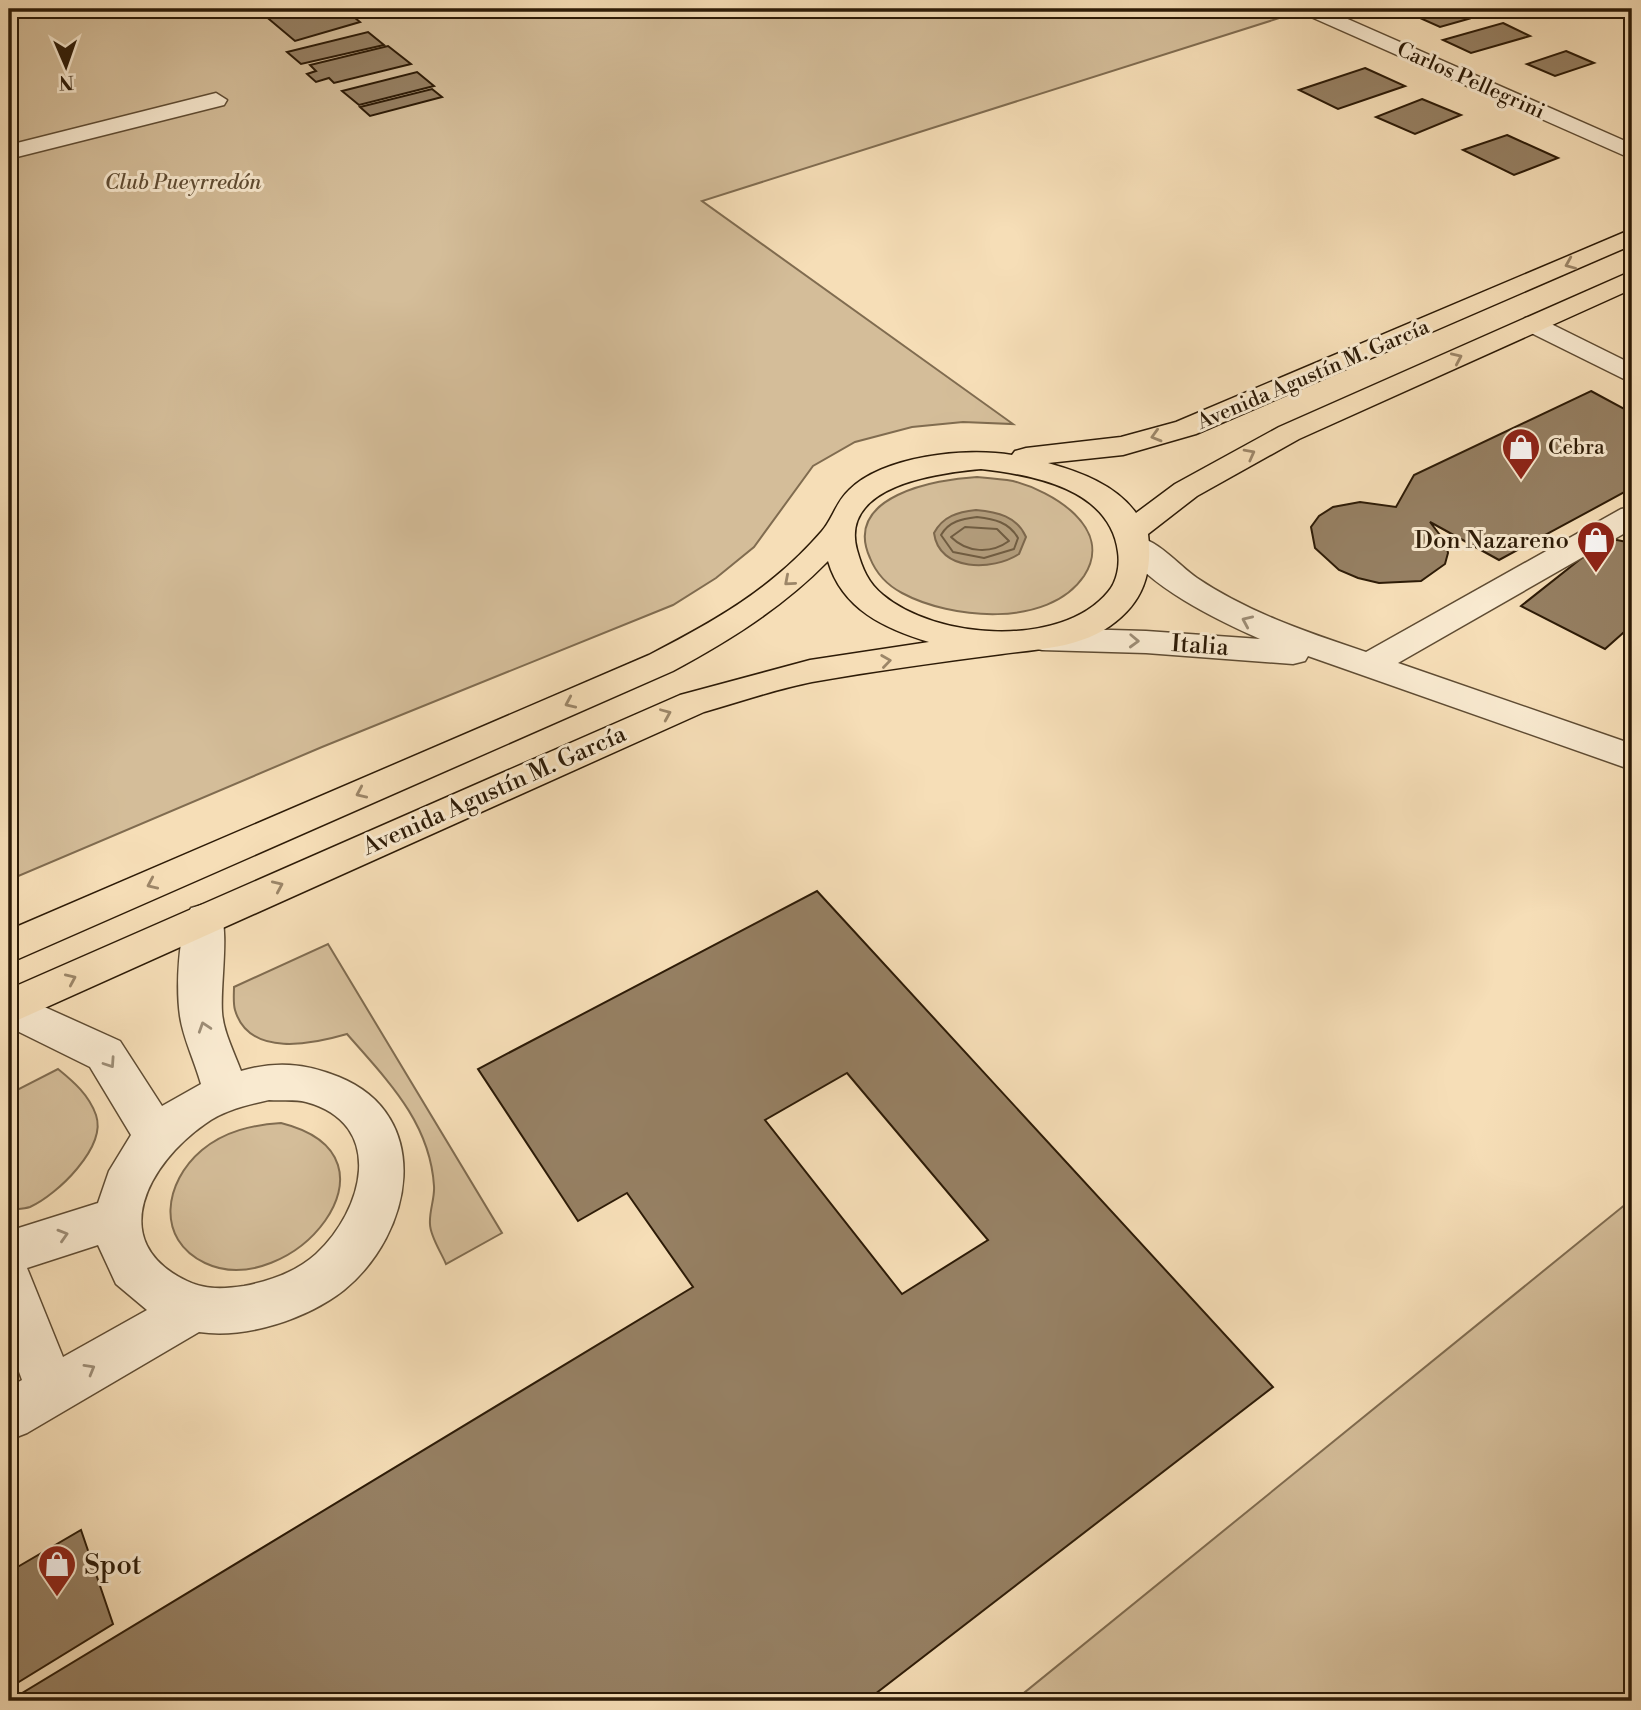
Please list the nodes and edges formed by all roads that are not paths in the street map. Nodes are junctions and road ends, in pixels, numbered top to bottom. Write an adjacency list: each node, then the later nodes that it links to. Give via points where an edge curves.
1 (1310, 9): 4 (street, Carlos Pellegrini)
2 (216, 100): 3 (street)
3 (9, 152)
4 (1632, 152)
5 (1632, 236): 9 (main road, Avenida Agustín M. García, one-way to 9, via 1186,428 1123,446)
6 (1632, 279): 7 (main road, Avenida Agustín M. García)
7 (1535, 324): 8 (street); 12 (main road, Avenida Agustín M. García, one-way to 7, via 1186,490 1289,433)
8 (1632, 375)
9 (981, 460): 11 (main road, via 936,463 895,475 863,494 846,514); 12 (main road, via 1024,464 1064,476 1098,494)
10 (1632, 516): 15 (street)
11 (838, 533): 14 (main road, via 846,571 870,603 906,625 952,638); 18 (main road, Avenida Agustín M. García, one-way to 18, via 788,583 724,629 661,663)
12 (1134, 538): 13 (main road, via 1134,577 1119,601 1090,625); 15 (street, Italia, one-way to 12, via 1235,615 1160,569)
13 (1042, 639): 14 (main road); 15 (street, Italia, one-way to 15, via 1223,646)
14 (1002, 643): 17 (main road, Avenida Agustín M. García, one-way to 14, via 692,703 810,671)
15 (1364, 662): 16 (street, Italia)
16 (1632, 757)
17 (205, 919): 19 (main road, Avenida Agustín M. García, one-way to 17); 20 (street, one-way to 17, via 201,1016)
18 (9, 947)
19 (9, 1008): 21 (street, one-way to 21, via 105,1054)
20 (226, 1092): 21 (street, via 189,1111); 25 (street, via 269,1082 310,1085 346,1099 371,1124 384,1157 382,1195 363,1235 332,1270 289,1296 241,1310)
21 (156, 1136): 22 (street, via 136,1161)
22 (117, 1218): 23 (street, one-way to 22); 25 (street, via 121,1250 136,1277 162,1297)
23 (9, 1252)
24 (9, 1280): 26 (street)
25 (194, 1309): 26 (street, one-way to 25)
26 (51, 1391): 27 (street)
27 (9, 1415)

